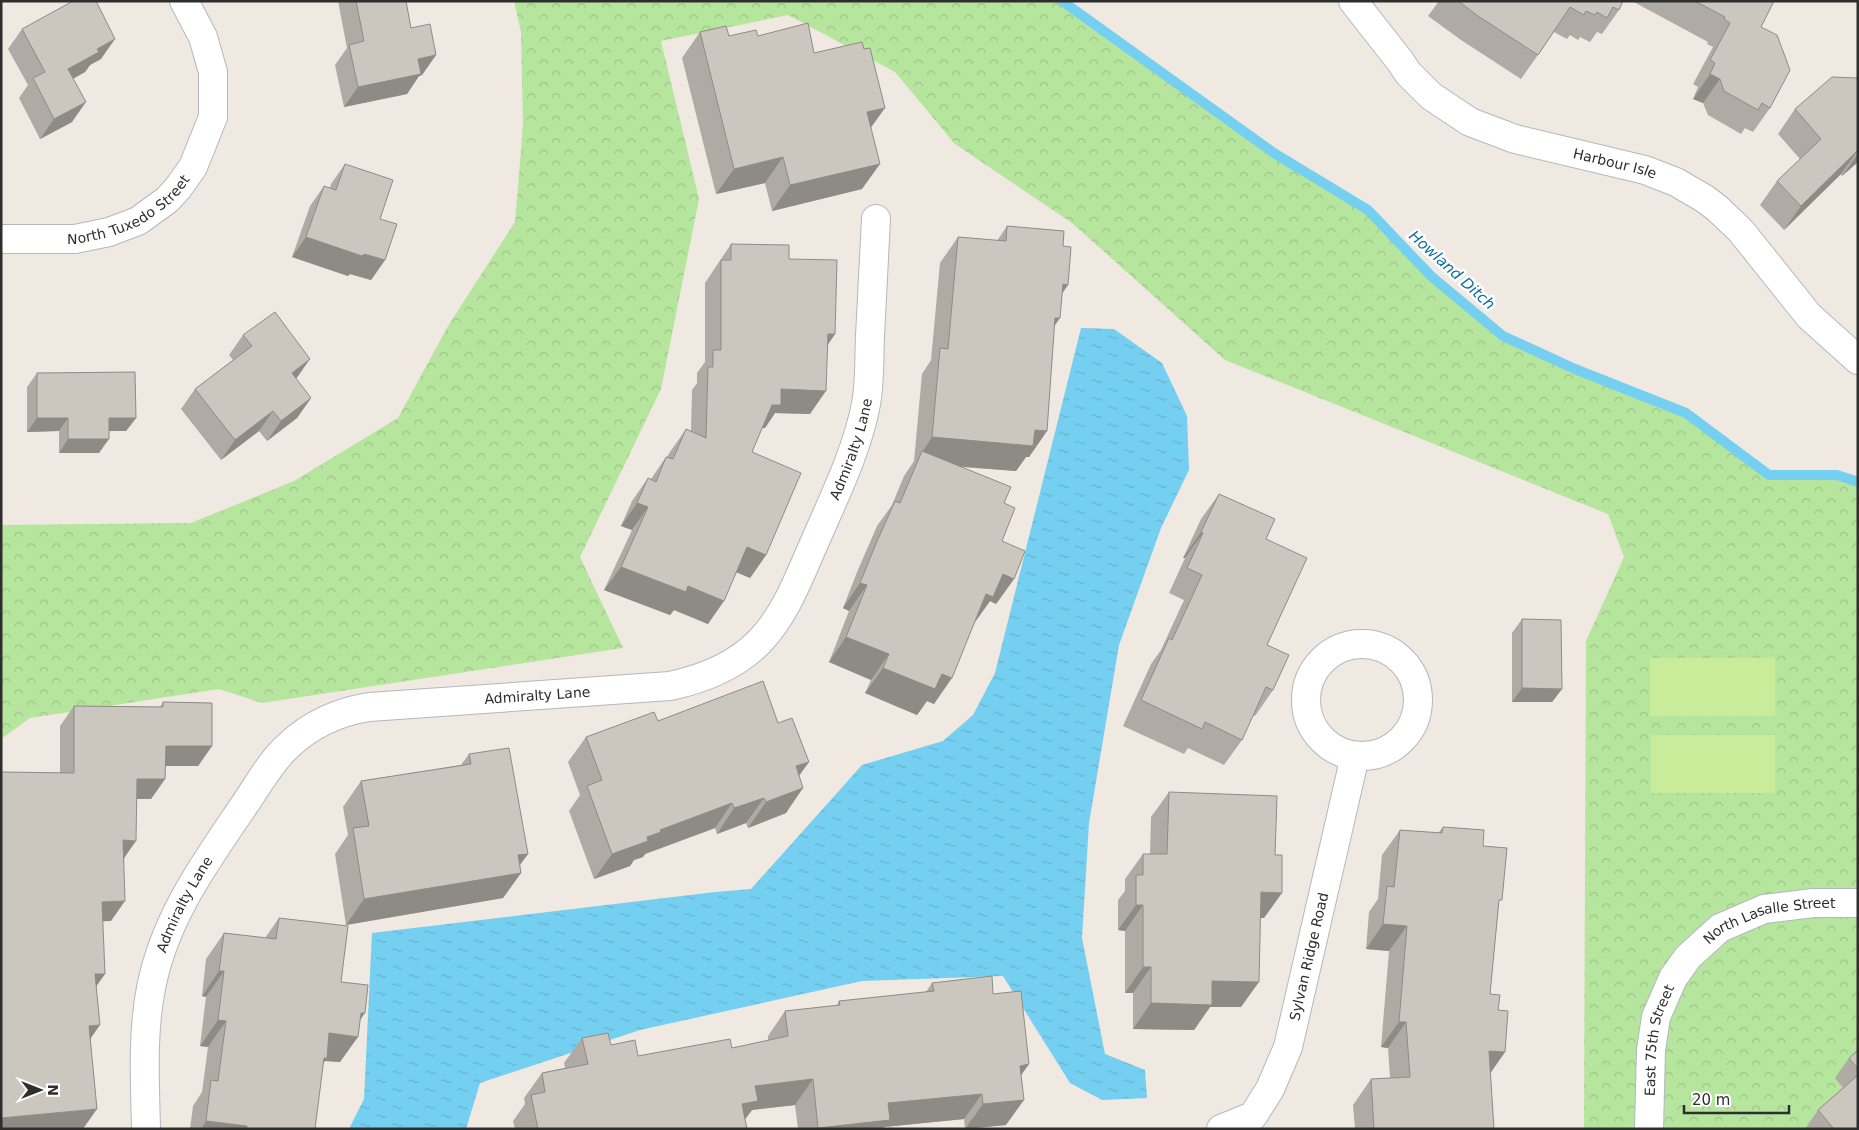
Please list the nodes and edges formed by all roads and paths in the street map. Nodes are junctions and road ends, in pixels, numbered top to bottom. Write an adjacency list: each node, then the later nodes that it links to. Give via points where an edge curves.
1 (184, 1): 4 (street, North Tuxedo Street, via 203,37 213,72 213,116 194,167 167,200 138,221 109,232 75,239)
2 (1353, 1): 5 (street, Harbour Isle, via 1408,73 1431,96 1470,122 1515,139 1645,170 1676,182 1705,199 1741,231 1808,316)
3 (876, 218): 10 (street, Admiralty Lane, via 869,371 858,436 788,602 769,630 733,663 685,683 355,709 319,723 287,746 205,862 178,907 160,955 146,1022)
4 (1, 239)
5 (1858, 360)
6 (1355, 756): 6 (street, via 1377,754 1396,744 1411,728 1418,707 1416,685 1406,665 1389,651 1368,645 1346,647 1327,657 1309,684 1309,715 1318,735 1335,749); 9 (street, Sylvan Ridge Road, via 1288,1047)
7 (1858, 903): 8 (street, North Lasalle Street, via 1764,908 1720,928)
8 (1688, 957): 12 (street, East 75th Street, via 1673,978 1656,1017 1651,1050)
9 (1256, 1122): 11 (street, Sylvan Ridge Road)
10 (146, 1129)
11 (1221, 1129)
12 (1649, 1129)

